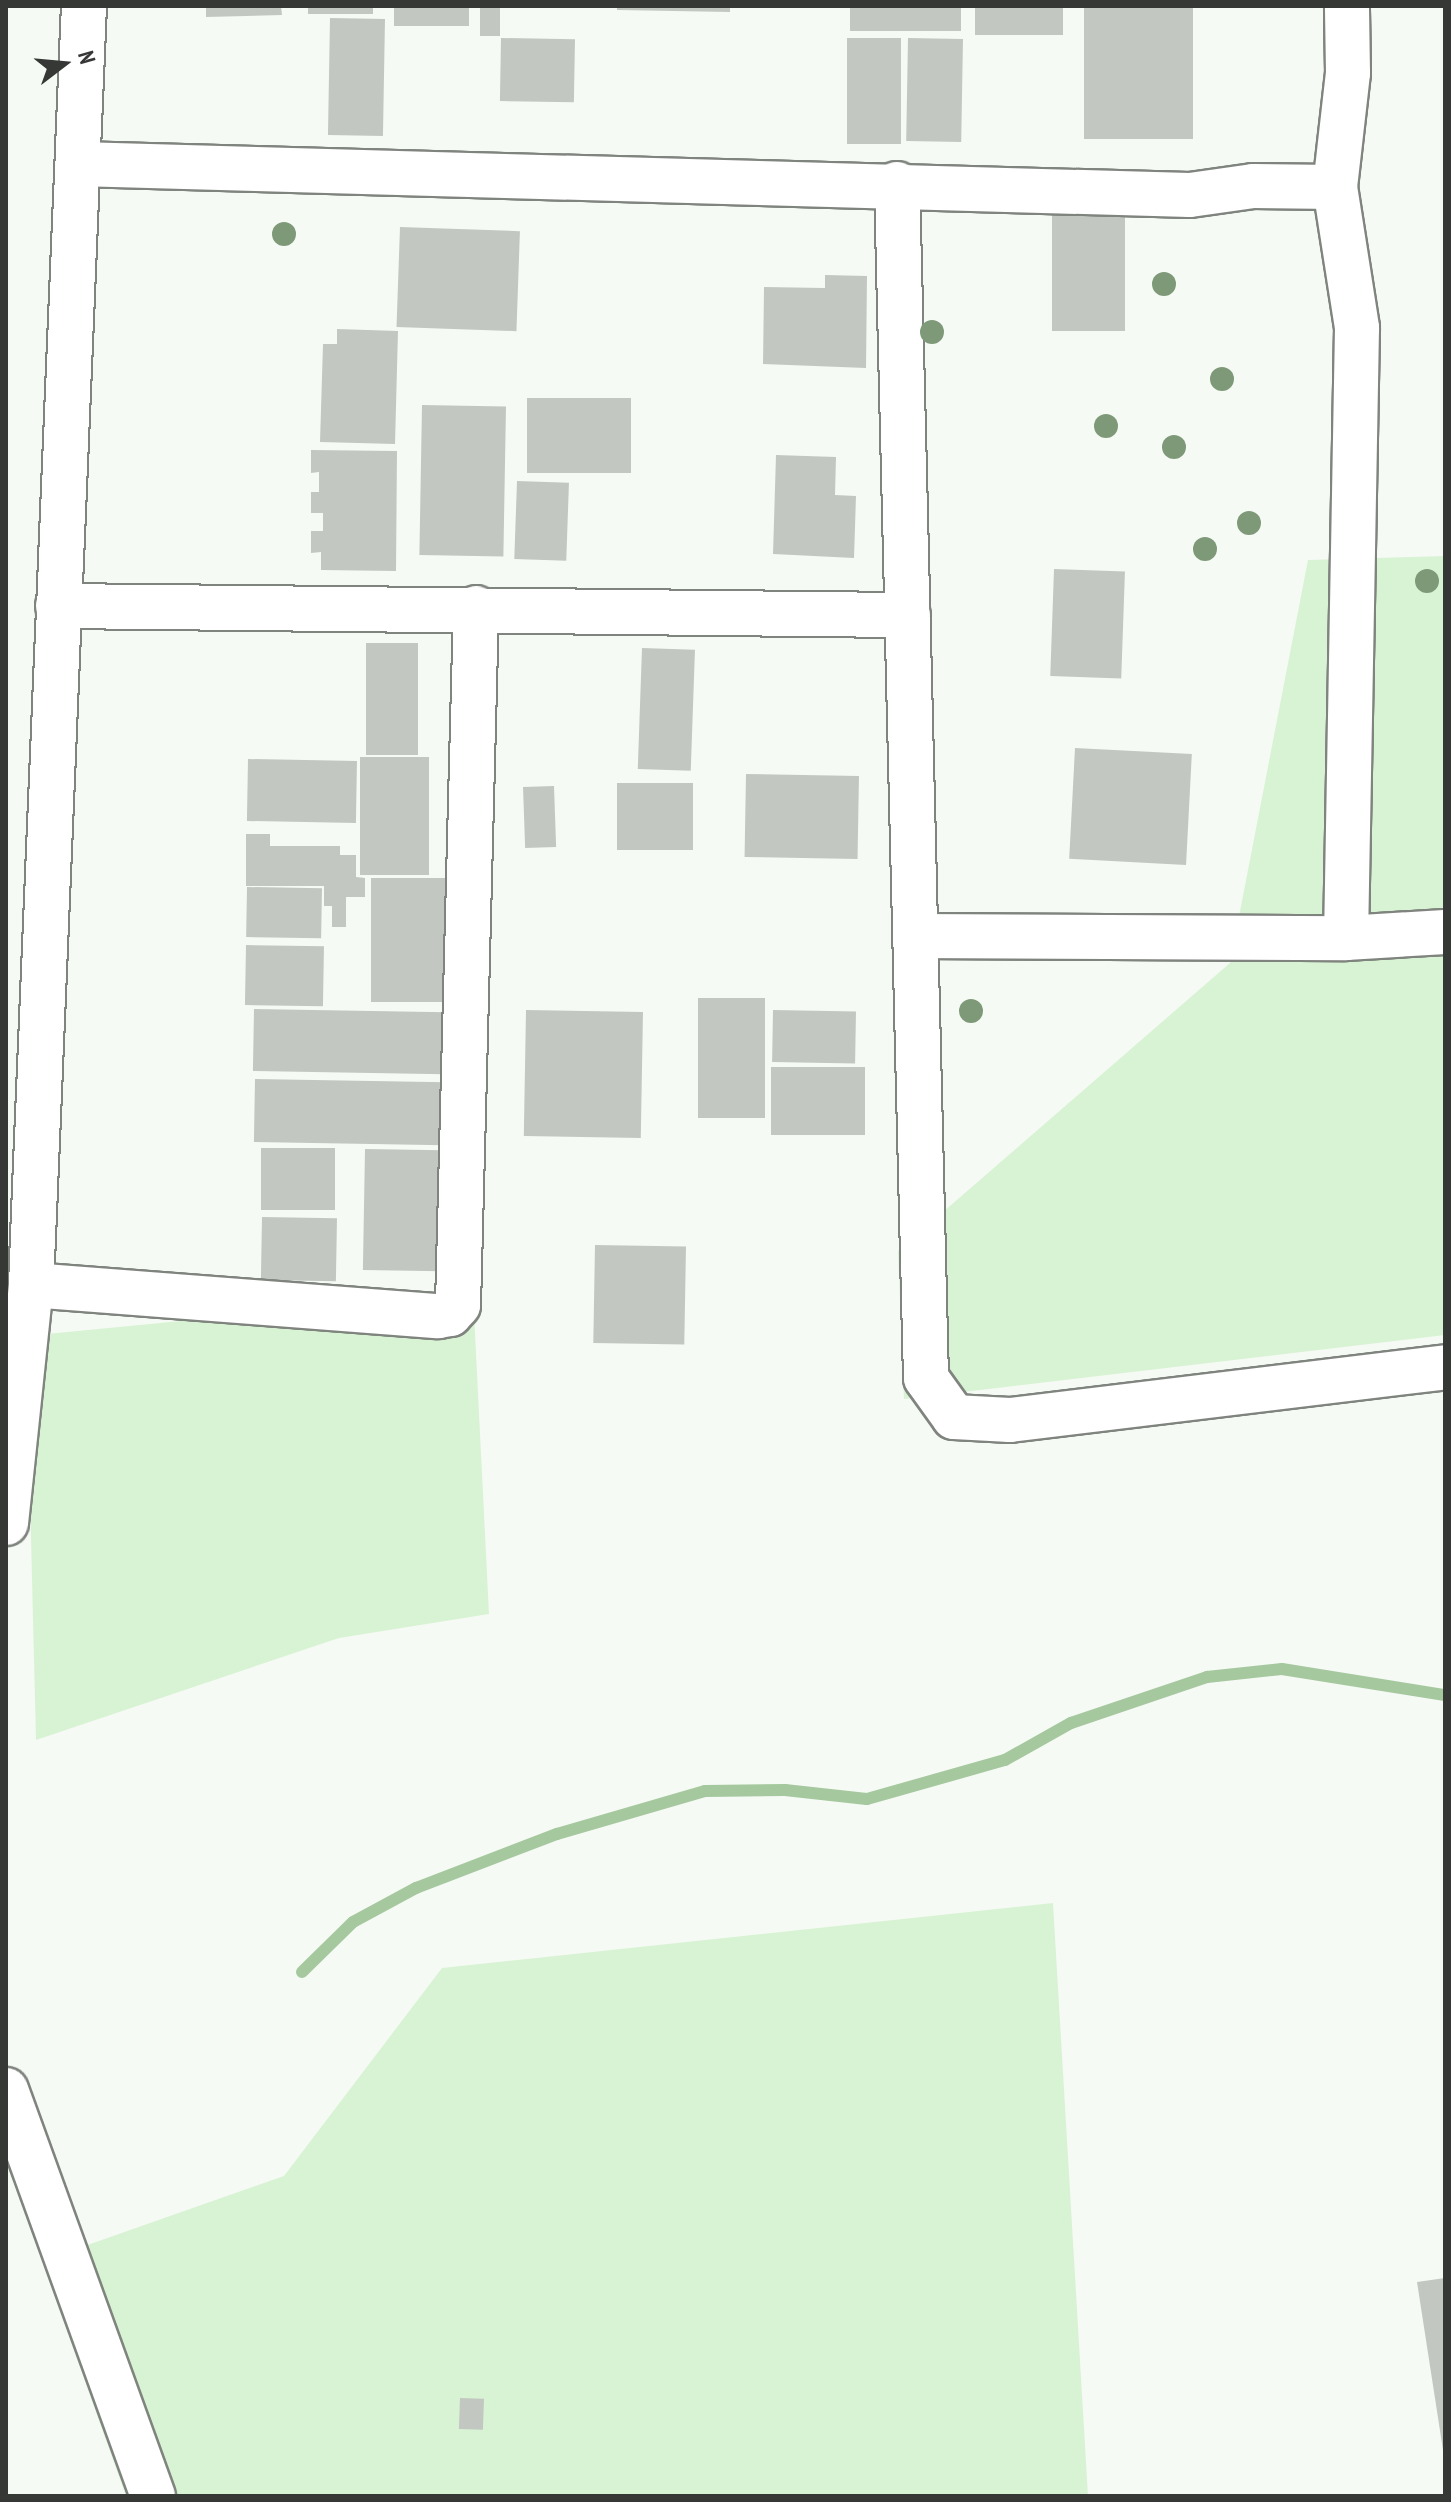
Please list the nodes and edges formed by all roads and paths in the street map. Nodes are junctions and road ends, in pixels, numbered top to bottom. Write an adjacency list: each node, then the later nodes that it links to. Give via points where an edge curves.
1 (84, 6): 3 (street)
2 (1347, 6): 5 (street, via 1348,73)
3 (78, 164): 4 (street); 6 (street)
4 (897, 184): 5 (street, via 1190,195 1253,186); 8 (street)
5 (1335, 187): 11 (street, via 1357,328)
6 (58, 606): 7 (street); 12 (street)
7 (476, 608): 8 (street); 12 (street, via 458,1305 450,1314 438,1316)
8 (908, 615): 10 (street)
9 (1445, 932): 11 (street)
10 (916, 936): 11 (street); 13 (street, via 926,1378 954,1417 1010,1420)
11 (1346, 938)
12 (31, 1285): 14 (street)
13 (1445, 1367)
14 (6, 1523)
15 (6, 2090): 16 (street)
16 (153, 2496)

